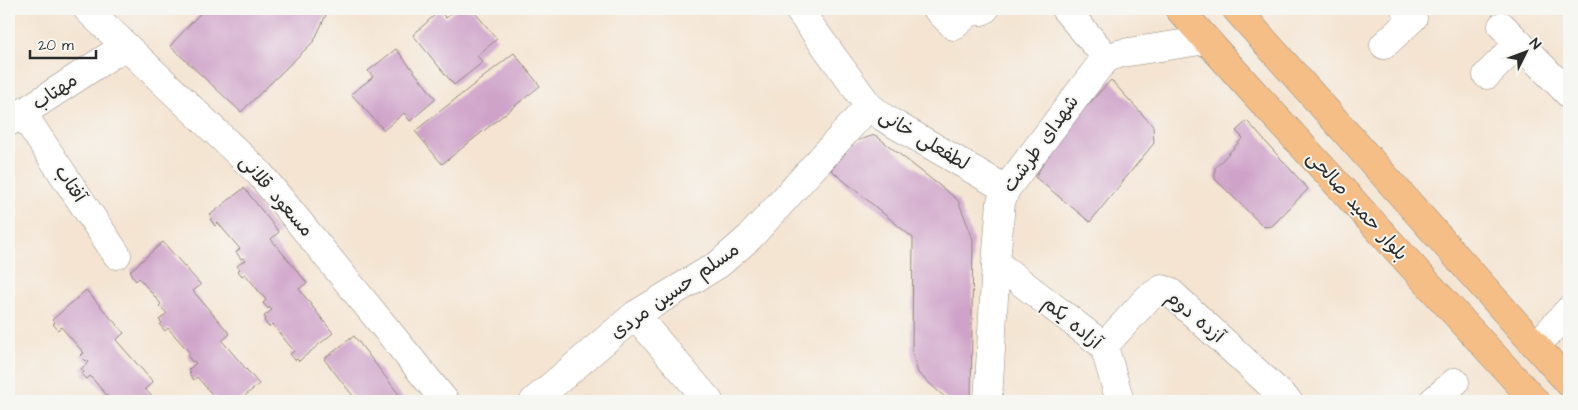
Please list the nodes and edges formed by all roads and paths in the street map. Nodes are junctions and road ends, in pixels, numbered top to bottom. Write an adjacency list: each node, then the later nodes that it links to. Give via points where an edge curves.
1 (87, 9): 11 (street, مسعود قلانی)
2 (798, 9): 15 (street, لطفعلی خانی)
3 (937, 9): 4 (street, via 954,26 968,12)
4 (985, 9)
5 (1065, 9): 12 (street)
6 (1179, 9): 9 (main road, بلوار حمید صالحی)
7 (1405, 9): 10 (street, via 1413,18)
8 (1243, 11): 9 (main road); 23 (main road)
9 (1207, 40): 12 (street); 33 (main road, بلوار حمید صالحی)
10 (1384, 45)
11 (125, 46): 16 (street, مهتاب); 26 (street, مسعود قلانی, via 259,173)
12 (1108, 58): 17 (street, شهدای طرشت, via 1096,69)
13 (1487, 75): 14 (street, via 1510,35)
14 (1569, 94)
15 (869, 106): 17 (street, لطفعلی خانی); 21 (street, مسلم حسین مردی, via 734,252)
16 (16, 118): 18 (street, آفتاب)
17 (1006, 189): 19 (street, شهدای طرشت, via 1001,202)
18 (117, 255)
19 (996, 263): 22 (street, آزاده یکم); 29 (street, شهدای طرشت)
20 (1569, 310): 23 (street)
21 (635, 315): 27 (street, مسلم حسین مردی); 28 (street)
22 (1104, 346): 30 (street, آزاده یکم); 31 (street, آزده دوم, via 1147,299 1162,289 1169,291)
23 (1536, 346): 25 (main road)
24 (1455, 382): 32 (street)
25 (1569, 383)
26 (445, 401)
27 (534, 401)
28 (708, 401)
29 (988, 401)
30 (1120, 401)
31 (1288, 401)
32 (1432, 401)
33 (1535, 401)

